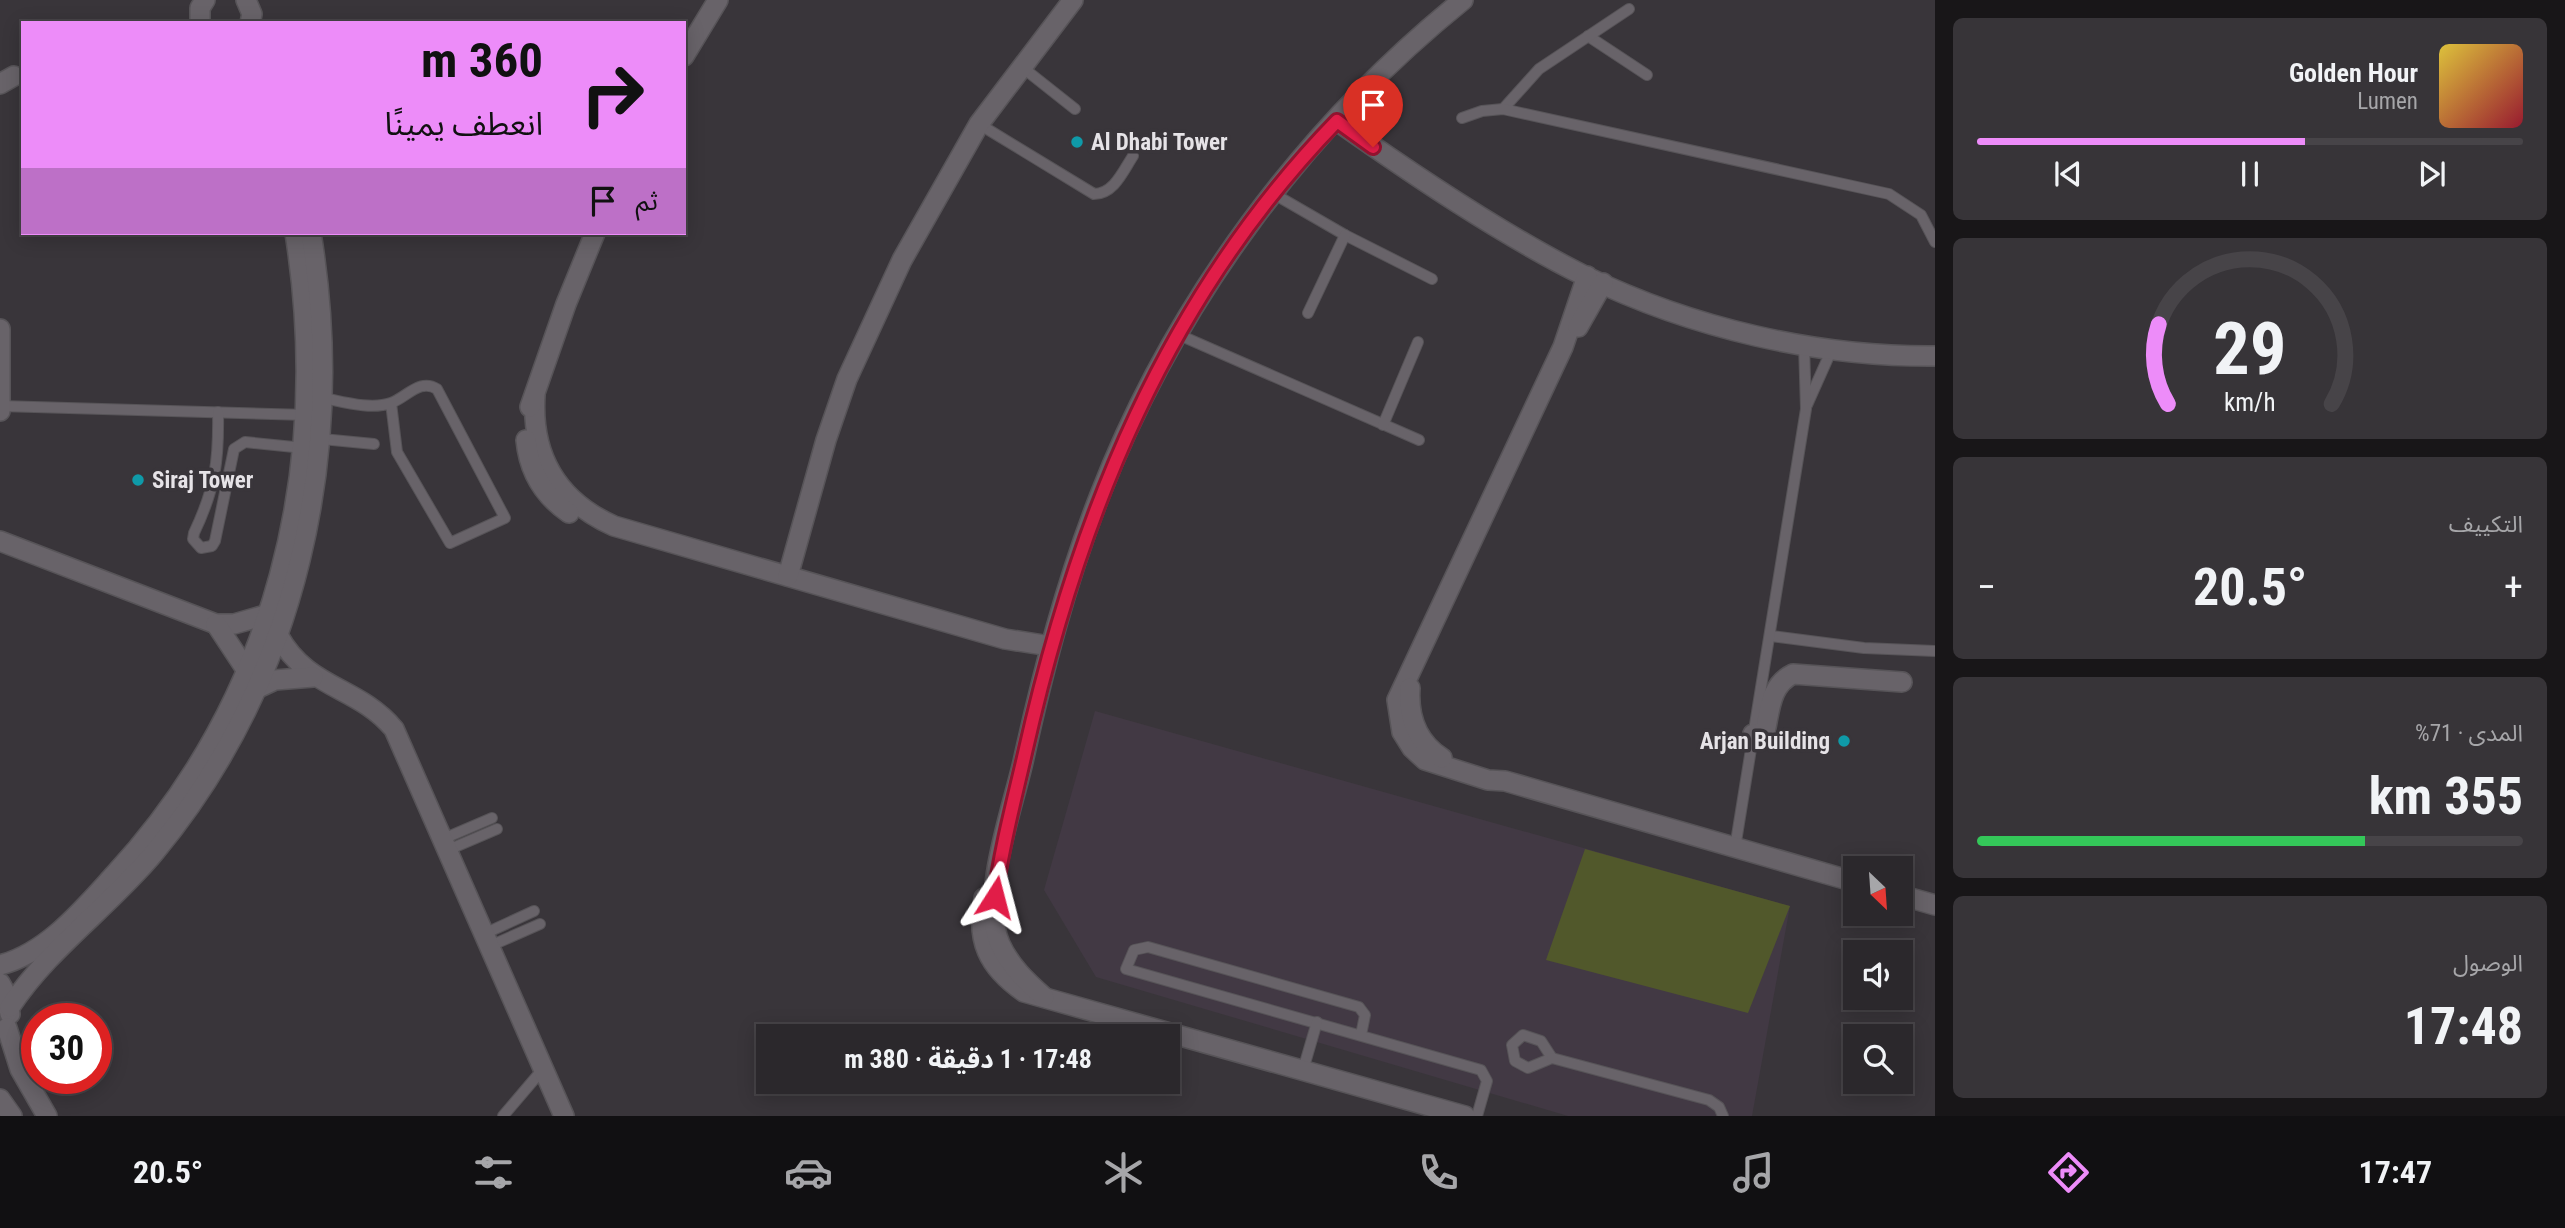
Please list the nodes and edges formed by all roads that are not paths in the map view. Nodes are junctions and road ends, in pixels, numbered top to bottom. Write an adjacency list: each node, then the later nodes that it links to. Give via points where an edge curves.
1 (205, 0): 7 (street)
2 (246, 0): 8 (street)
3 (718, 0): 10 (street)
4 (1073, 0): 11 (street)
5 (1463, 0): 15 (street, via 1394,60)
6 (1629, 9): 9 (lane)
7 (200, 21)
8 (250, 21)
9 (1588, 36): 12 (lane); 14 (lane, via 1539,69)
10 (686, 53)
11 (1022, 66): 13 (lane); 17 (street)
12 (1647, 75)
13 (1075, 109)
14 (1503, 110): 16 (lane); 24 (lane, via 1889,194 1921,215)
15 (1342, 115): 19 (street); 26 (street, via 1390,158 1517,238)
16 (1462, 118)
17 (979, 124): 18 (lane, via 1094,194 1111,188); 45 (street, via 902,260 847,379)
18 (1133, 156)
19 (1274, 194): 23 (lane); 29 (street)
20 (295, 235): 39 (street, via 307,336)
21 (311, 235): 34 (street, via 322,313)
22 (594, 235): 45 (street, via 535,395 536,437 551,475 578,506 614,526)
23 (1345, 235): 25 (lane); 27 (lane)
24 (1935, 242)
25 (1432, 279)
26 (1595, 280): 31 (street, via 1707,322); 60 (street, via 1438,616 1410,687 1413,724 1426,745 1445,760)
27 (1308, 313)
28 (0, 329): 36 (street)
29 (1177, 334): 40 (lane); 51 (street, via 1139,405 1101,493)
30 (1418, 342): 40 (lane)
31 (1804, 345): 32 (street); 37 (lane)
32 (1832, 349): 33 (street); 37 (lane)
33 (1935, 356)
34 (324, 398): 35 (lane, via 360,404); 42 (street)
35 (391, 402): 35 (lane, via 419,387 437,389 505,518 450,543 397,452)
36 (0, 408): 38 (lane)
37 (1806, 409): 49 (lane)
38 (219, 412): 39 (lane); 42 (lane, via 214,486 193,539 201,548 215,541 231,456 239,444)
39 (307, 415): 42 (street)
40 (1383, 425): 41 (lane)
41 (1419, 440)
42 (313, 444): 43 (lane); 46 (street); 48 (street, via 309,530)
43 (374, 444)
44 (0, 541): 47 (street)
45 (788, 576): 51 (street)
46 (269, 614): 47 (street); 52 (street)
47 (216, 624): 52 (street)
48 (278, 635): 53 (street); 55 (street)
49 (1771, 635): 50 (lane, via 1864,648); 56 (lane)
50 (1935, 651)
51 (1048, 652): 75 (street, via 998,871 993,918 1009,962 1044,996)
52 (247, 671): 67 (street, via 195,770 129,859 40,947)
53 (313, 677): 55 (street, via 275,680); 59 (street, via 378,710 394,729)
54 (1902, 682): 56 (street, via 1793,674 1774,692 1765,731)
55 (257, 688): 69 (street, via 194,800 155,852 112,900 42,965)
56 (1753, 734): 60 (lane)
57 (492, 818): 59 (lane)
58 (498, 829): 59 (lane)
59 (445, 845): 66 (street)
60 (1735, 848): 61 (street)
61 (1843, 879)
62 (1913, 899): 63 (street)
63 (1935, 905)
64 (534, 911): 66 (lane)
65 (540, 924): 66 (lane)
66 (487, 940): 74 (street)
67 (0, 965)
68 (0, 983): 69 (street)
69 (10, 1007): 71 (street)
70 (1317, 1022): 72 (lane); 72 (lane, via 1126,969 1134,950 1148,947 1359,1007 1365,1015); 75 (lane)
71 (4, 1034): 78 (street)
72 (1362, 1035): 82 (lane, via 1481,1070 1487,1082)
73 (1552, 1058): 83 (lane, via 1715,1102)
74 (543, 1068): 79 (lane); 80 (street)
75 (1303, 1070): 81 (street)
76 (0, 1099): 77 (street)
77 (12, 1116)
78 (47, 1116)
79 (503, 1116)
80 (564, 1116)
81 (1465, 1116)
82 (1477, 1116)
83 (1723, 1116)

